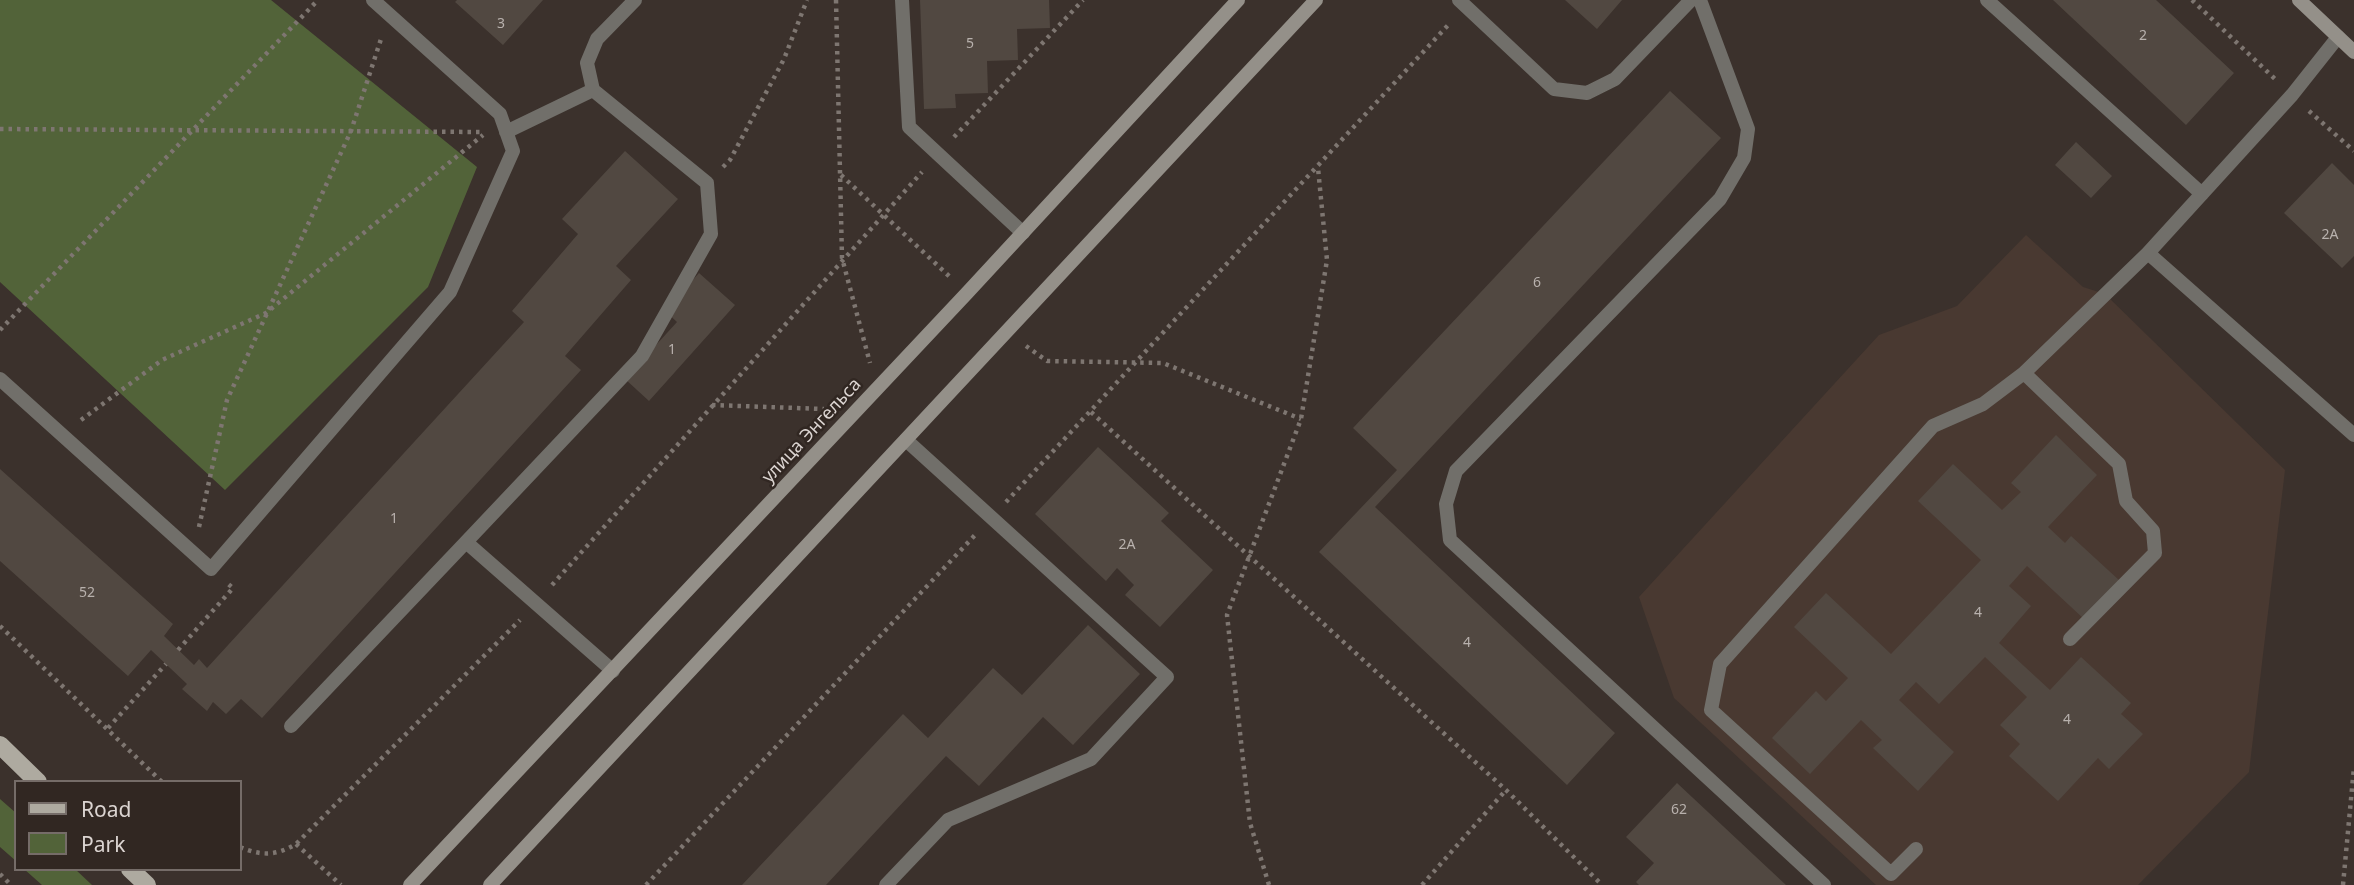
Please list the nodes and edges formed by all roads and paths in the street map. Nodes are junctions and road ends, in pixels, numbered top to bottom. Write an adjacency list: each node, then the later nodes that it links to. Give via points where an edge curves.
1 (317, 0): 20 (path)
2 (373, 0): 15 (lane)
3 (635, 0): 18 (lane, via 597,39 587,63)
4 (807, 0): 26 (path, via 784,59 730,160)
5 (836, 0): 25 (path)
6 (902, 0): 23 (lane, via 909,127)
7 (1083, 0): 23 (path)
8 (1238, 0): 29 (main road, улица Энгельса)
9 (1316, 0): 35 (main road)
10 (1691, 0): 14 (lane, via 1615,79 1587,93 1554,89)
11 (1700, 0): 80 (lane, via 1748,129 1744,158 1720,199 1456,471 1446,504 1450,540)
12 (1987, 0): 27 (lane)
13 (2299, 0): 16 (main road)
14 (1462, 3): 24 (path)
15 (389, 15): 21 (path); 22 (lane, via 500,114)
16 (2339, 37): 17 (main road); 27 (lane)
17 (2354, 52)
18 (593, 90): 22 (lane); 26 (lane)
19 (0, 129): 20 (path)
20 (191, 130): 21 (path); 34 (path)
21 (351, 131): 33 (path); 33 (path, via 486,132)
22 (506, 132): 51 (lane, via 513,151 450,292)
23 (937, 156): 28 (path); 29 (lane)
24 (1318, 166): 36 (path); 43 (path, via 1326,260)
25 (840, 175): 28 (path); 31 (path)
26 (707, 183): 48 (lane, via 711,234 642,356)
27 (2202, 194): 30 (lane)
28 (882, 215): 31 (path); 32 (path)
29 (1023, 233): 32 (main road, улица Энгельса)
30 (2148, 253): 38 (lane); 45 (lane)
31 (842, 258): 37 (path, via 870,364); 40 (path)
32 (967, 293): 57 (main road, улица Энгельса)
33 (265, 313): 44 (path, via 162,360); 49 (path, via 227,400)
34 (0, 330)
35 (1008, 330): 36 (path, via 1047,361); 46 (main road)
36 (1137, 362): 42 (path); 43 (path, via 1163,363)
37 (864, 372)
38 (2024, 373): 54 (lane, via 2119,464 2126,501 2153,531 2155,553); 67 (lane, via 1983,404 1933,426 1720,664 1711,710 1891,874)
39 (0, 379): 44 (lane)
40 (712, 405): 41 (path); 52 (path)
41 (834, 409)
42 (1091, 412): 47 (path); 50 (path)
43 (1301, 419): 50 (path)
44 (61, 434): 49 (lane)
45 (2354, 435)
46 (906, 440): 47 (lane); 74 (main road)
47 (992, 518): 75 (path); 76 (lane, via 1167,677 1091,759 948,820)
48 (466, 542): 52 (lane); 58 (lane)
49 (193, 553): 51 (lane)
50 (1247, 556): 64 (path); 77 (path, via 1227,615 1250,823)
51 (211, 569): 55 (path, via 233,589)
52 (536, 603): 57 (lane); 65 (path)
53 (0, 626): 59 (path)
54 (2070, 639)
55 (178, 650)
56 (166, 664): 59 (path)
57 (613, 671): 73 (main road, улица Энгельса)
58 (291, 726)
59 (108, 728): 63 (path)
60 (0, 746): 62 (main road)
61 (2354, 767): 81 (path)
62 (36, 780)
63 (160, 780)
64 (1506, 790): 78 (path); 79 (path)
65 (296, 844): 66 (path, via 280,853 255,854); 72 (path)
66 (242, 848)
67 (1916, 849)
68 (132, 871): 71 (main road)
69 (0, 874): 70 (path)
70 (11, 885)
71 (147, 885)
72 (341, 885)
73 (410, 885)
74 (490, 885)
75 (646, 885)
76 (886, 885)
77 (1269, 885)
78 (1422, 885)
79 (1602, 885)
80 (1824, 885)
81 (2343, 885)

